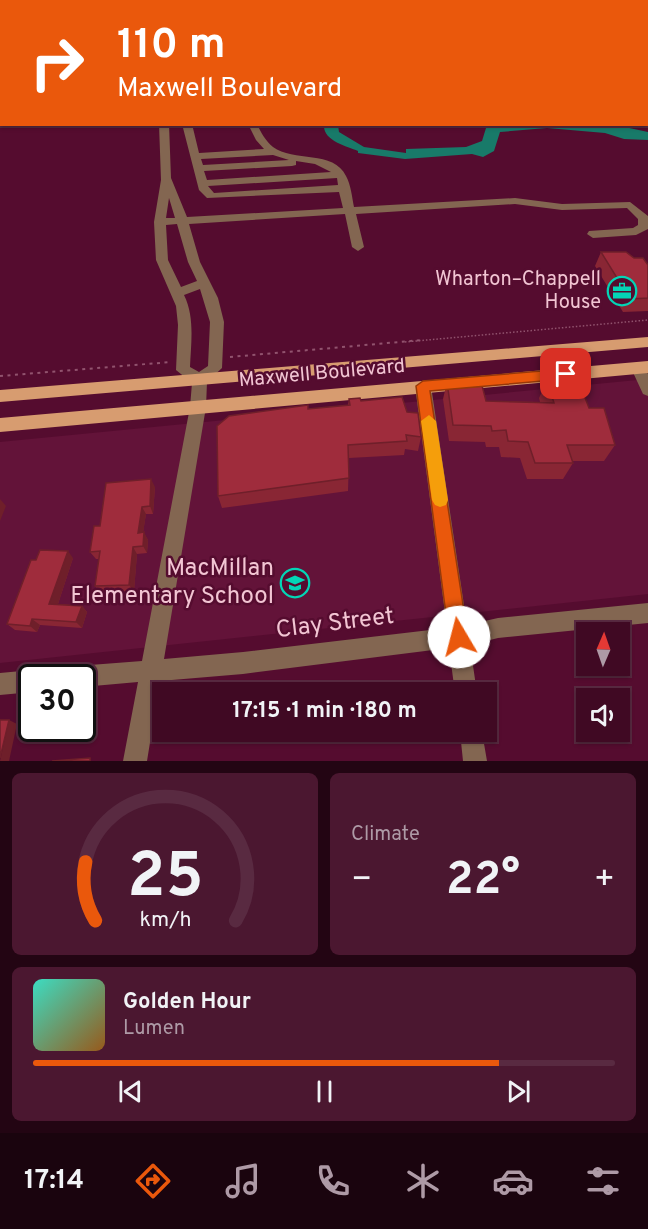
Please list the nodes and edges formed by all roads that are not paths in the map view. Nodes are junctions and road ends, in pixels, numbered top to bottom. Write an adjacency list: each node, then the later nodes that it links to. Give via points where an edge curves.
1 (164, 126): 9 (street)
2 (188, 126): 5 (street)
3 (253, 126): 4 (street, via 265,148)
4 (272, 152): 5 (street); 6 (street)
5 (196, 156): 7 (street)
6 (323, 162): 7 (street); 8 (street)
7 (199, 168): 10 (street)
8 (341, 175): 10 (street); 11 (street)
9 (166, 180): 13 (street); 14 (street)
10 (202, 183): 11 (street, via 211,196)
11 (345, 188): 12 (street)
12 (350, 209): 13 (street); 15 (street, via 515,201 562,207 615,204 630,205 644,218 644,226 636,231); 16 (street)
13 (183, 220): 14 (street); 17 (street, via 194,262)
14 (160, 222): 18 (street, via 162,260)
15 (593, 234)
16 (358, 247)
17 (206, 283): 18 (street); 21 (street, via 216,322 216,358 215,368)
18 (178, 292): 21 (street, via 185,325 183,370)
19 (648, 342): 21 (main road, Maxwell Boulevard)
20 (643, 368): 22 (main road, Maxwell Boulevard); 23 (street)
21 (200, 380): 24 (main road, Maxwell Boulevard); 25 (street)
22 (423, 386): 25 (main road, Maxwell Boulevard); 28 (street)
23 (648, 390)
24 (0, 396)
25 (198, 407): 26 (main road, Maxwell Boulevard); 29 (street)
26 (0, 425)
27 (648, 613): 28 (street, Clay Street, via 498,628)
28 (459, 637): 29 (street, Clay Street); 32 (street)
29 (152, 670): 30 (street, Clay Street); 35 (street)
30 (96, 675)
31 (18, 682): 33 (street)
32 (465, 682)
33 (0, 684)
34 (472, 742): 36 (street)
35 (135, 761)
36 (475, 761)

